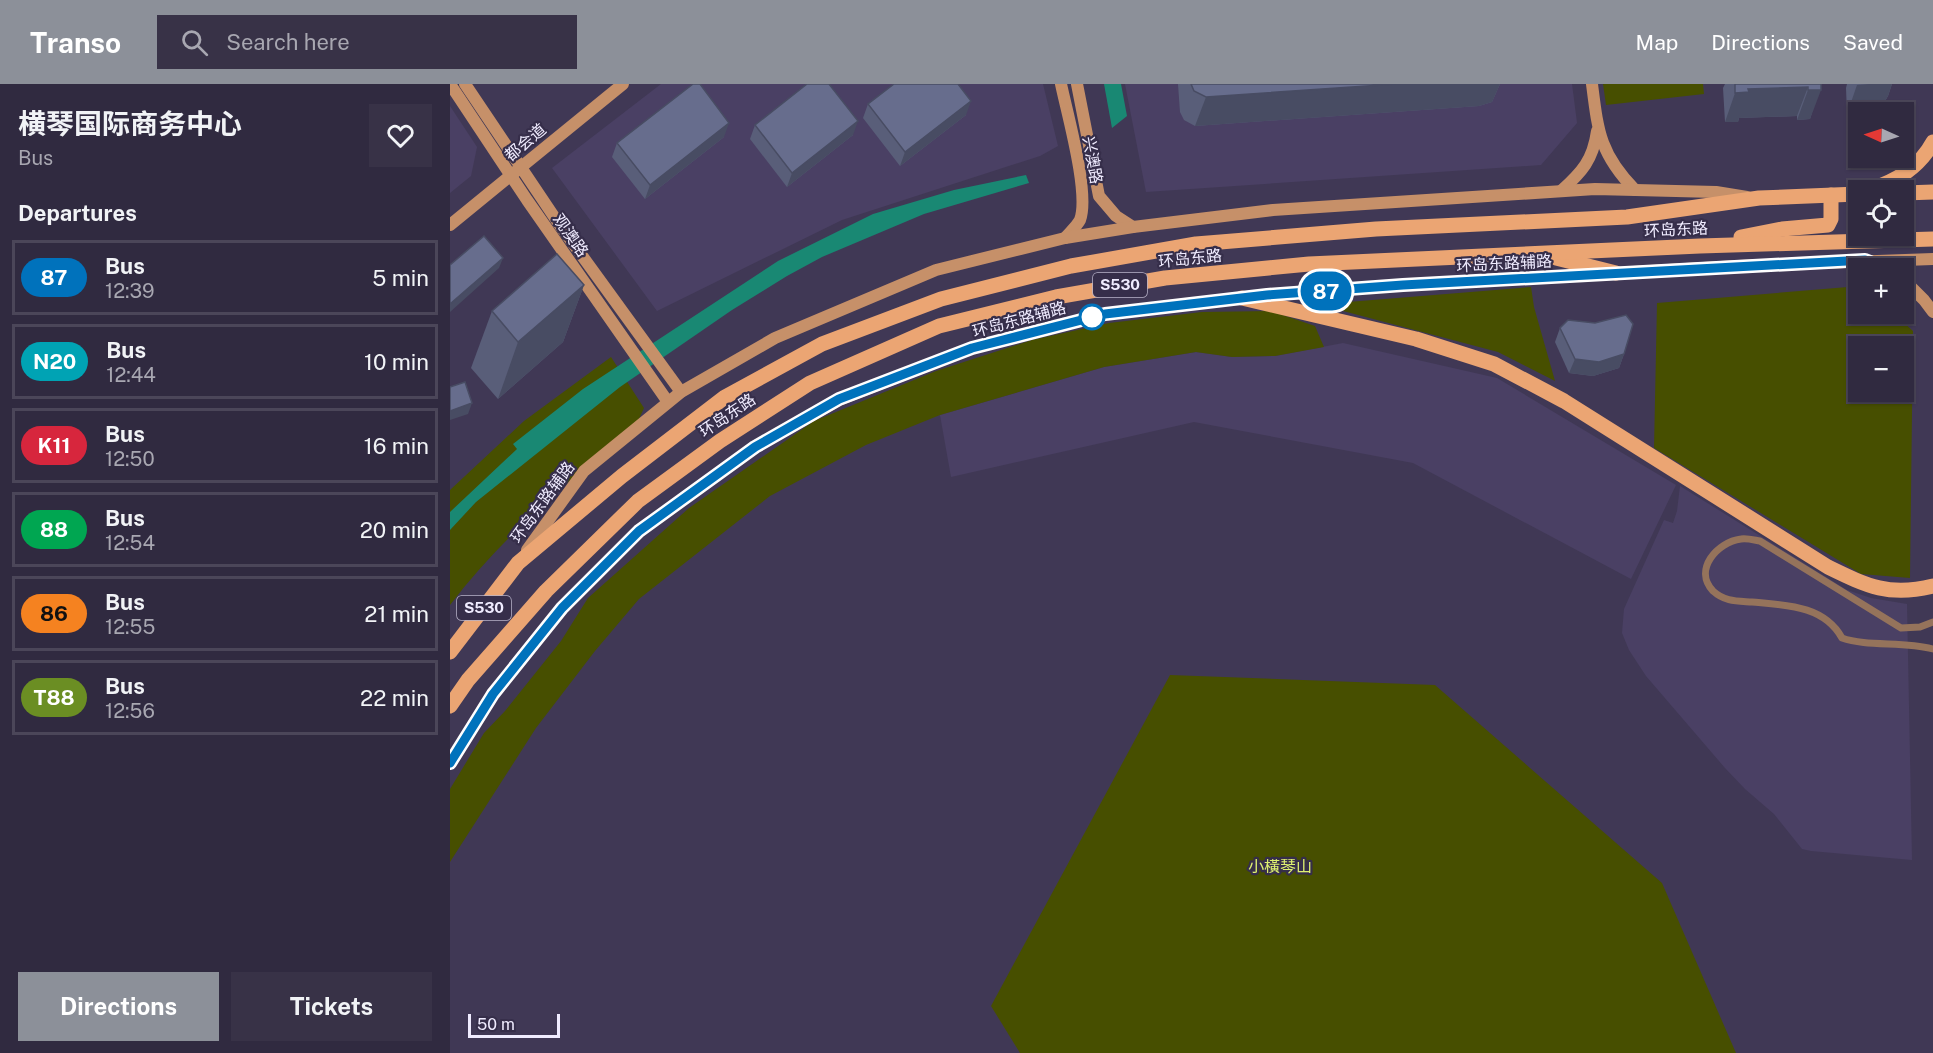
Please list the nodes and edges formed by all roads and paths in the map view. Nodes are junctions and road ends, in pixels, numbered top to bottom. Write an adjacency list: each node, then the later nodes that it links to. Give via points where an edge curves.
1 (450, 84): 10 (main road, 观澳路)
2 (465, 84): 9 (main road, 观澳路)
3 (623, 84): 9 (main road, 都会道)
4 (1061, 84): 21 (main road, 兴澳路, via 1083,199 1080,220)
5 (1077, 84): 20 (main road, 兴澳路, via 1099,196 1116,216)
6 (1592, 84): 7 (main road)
7 (1598, 127): 12 (main road, via 1608,155); 13 (main road, via 1589,161)
8 (1933, 142): 11 (main road, via 1902,177)
9 (520, 166): 10 (main road, 都会道); 32 (main road, 观澳路)
10 (510, 176): 19 (main road, 都会道); 33 (main road, 观澳路)
11 (1894, 180)
12 (1635, 190): 13 (main road, 环岛东路辅路); 18 (main road, 环岛东路辅路, via 1716,192)
13 (1561, 191): 20 (main road, 环岛东路辅路, via 1273,210)
14 (1933, 192): 15 (main road)
15 (1914, 193)
16 (1848, 194): 17 (main road, 环岛东路)
17 (1831, 195): 18 (main road, 环岛东路); 23 (main road, via 1828,225 1782,229)
18 (1759, 198): 34 (main road, 环岛东路 / S530, via 1627,217 1376,229 1196,244 1071,266 941,299 822,344 725,397)
19 (450, 225)
20 (1133, 227): 21 (main road, 环岛东路辅路)
21 (1065, 238): 32 (main road, 环岛东路辅路, via 936,270 775,338)
22 (1933, 239): 23 (main road, 环岛东路 / S530)
23 (1700, 246): 24 (main road, 环岛东路 / S530)
24 (1541, 254): 28 (main road); 39 (main road, 环岛东路 / S530, via 1309,264 1165,278 1056,297 939,326 810,382 638,501 546,591)
25 (1914, 259): 26 (main road, 环岛东路辅路)
26 (1933, 259)
27 (1848, 261): 28 (main road, 环岛东路辅路)
28 (1616, 273): 30 (main road, 环岛东路辅路)
29 (1914, 290): 31 (main road)
30 (1242, 298): 35 (main road, via 1416,339 1494,364 1564,401 1828,567 1870,586 1892,591); 40 (main road, 环岛东路辅路, via 1105,314 972,348 839,399 755,447 639,531 562,608 493,694)
31 (1933, 312)
32 (681, 392): 33 (main road, 环岛东路辅路)
33 (668, 402): 34 (main road, 环岛东路辅路, via 584,471)
34 (518, 563): 38 (main road, 环岛东路 / S530)
35 (1933, 586)
36 (1933, 622): 37 (lane, via 1901,628 1760,541 1742,538 1730,542 1714,552 1705,567 1705,578 1726,601 1800,607 1823,616 1842,638 1850,641)
37 (1933, 649)
38 (451, 651)
39 (450, 706)
40 (450, 763)

